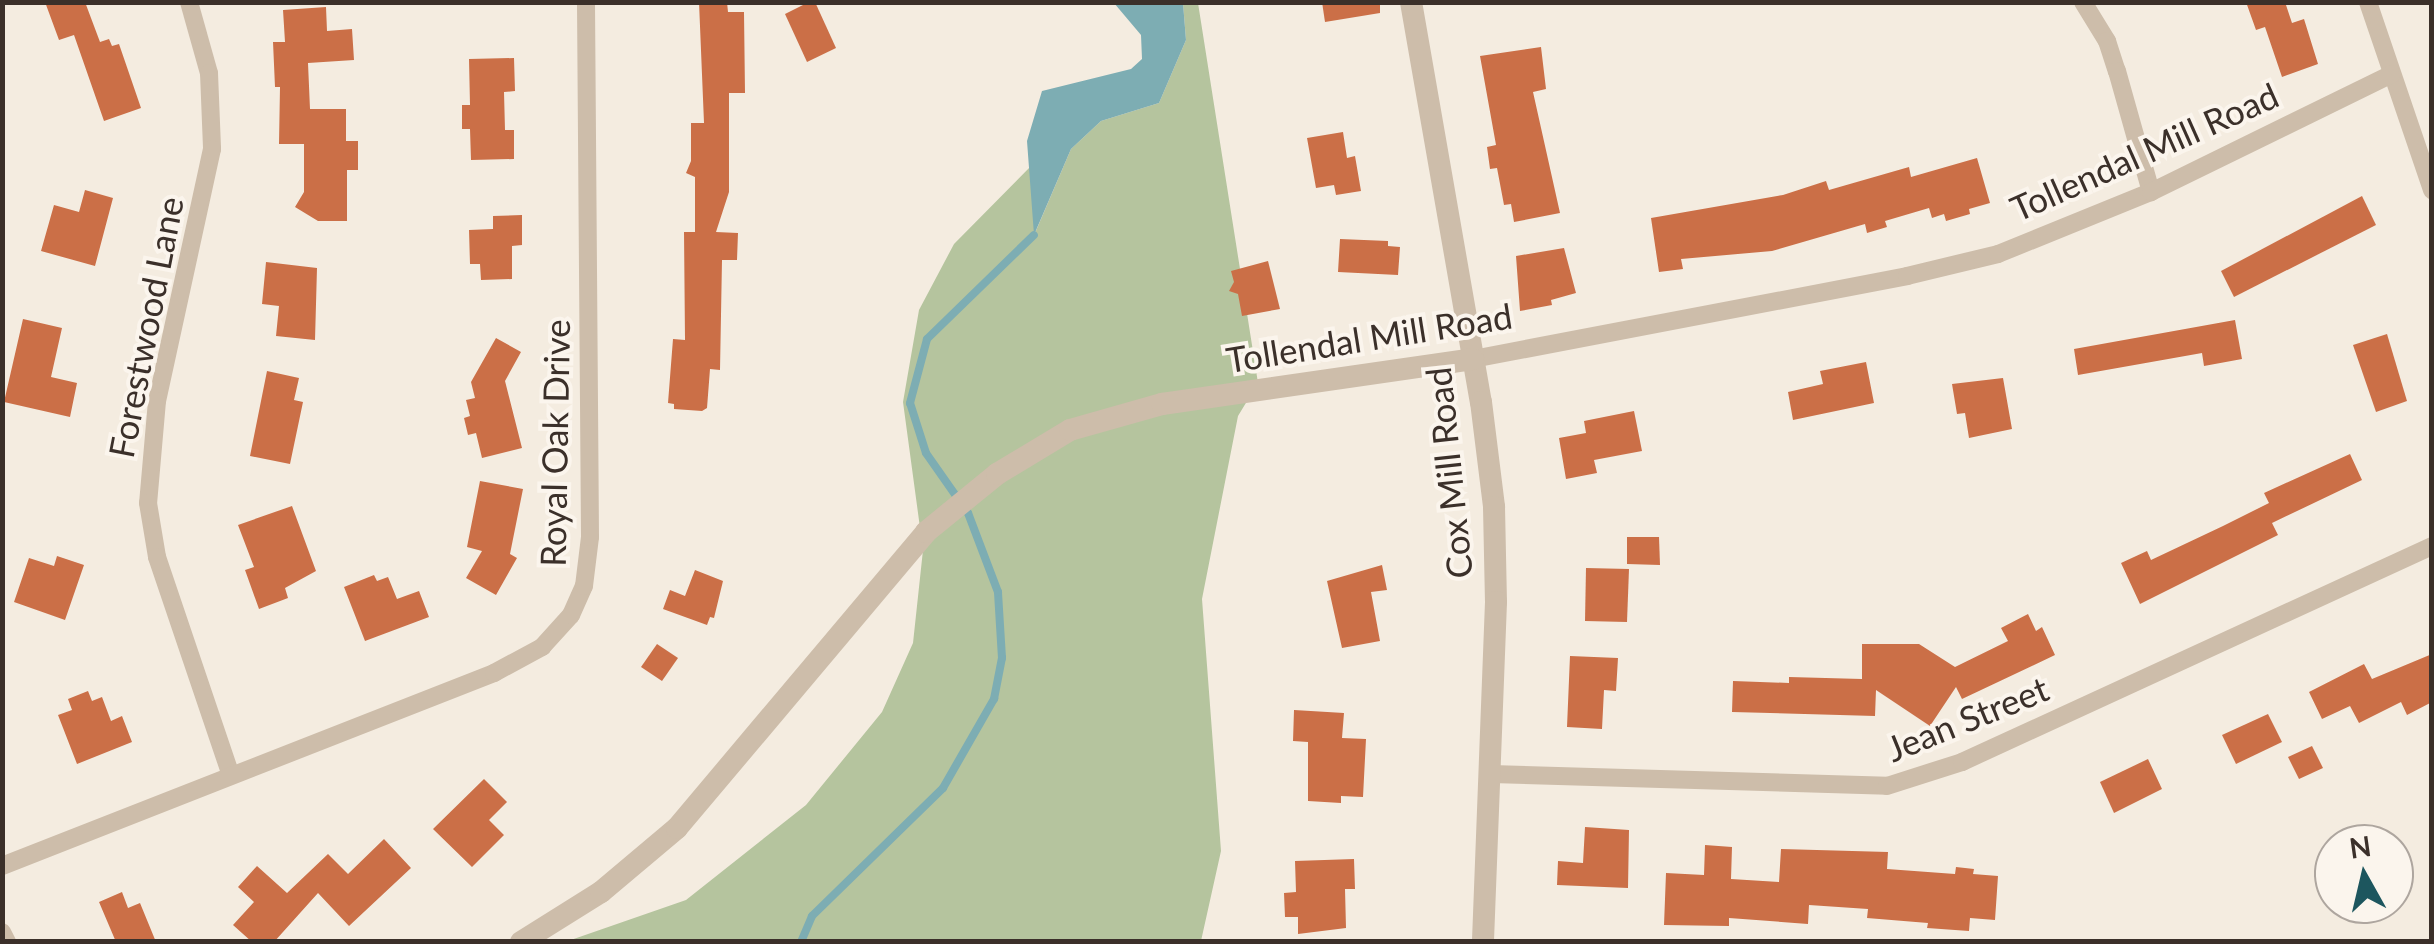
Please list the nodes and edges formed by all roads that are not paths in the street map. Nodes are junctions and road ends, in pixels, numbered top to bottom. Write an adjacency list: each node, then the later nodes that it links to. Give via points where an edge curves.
1 (189, 2): 12 (street, Forestwood Lane, via 209,74 212,149 154,420 148,502 157,557)
2 (586, 2): 12 (street, Royal Oak Drive, via 590,537 579,600 557,632 521,660)
3 (1411, 2): 9 (street, Cox Mill Road)
4 (2083, 2): 8 (street, via 2117,71)
5 (2368, 2): 6 (street)
6 (2392, 74): 7 (street); 8 (street, Tollendal Mill Road)
7 (2432, 190)
8 (2152, 192): 9 (street, Tollendal Mill Road, via 1980,258)
9 (1473, 359): 11 (street, Cox Mill Road, via 1494,507); 16 (street, Tollendal Mill Road, via 1162,404 1070,430 997,474 926,532 677,828 601,892)
10 (2432, 546): 11 (street, Jean Street, via 1962,762 1887,786)
11 (1491, 774): 17 (street, Cox Mill Road)
12 (231, 775): 13 (street, Royal Oak Drive)
13 (2, 866)
14 (2, 932): 15 (street)
15 (7, 942)
16 (521, 942)
17 (1483, 942)

